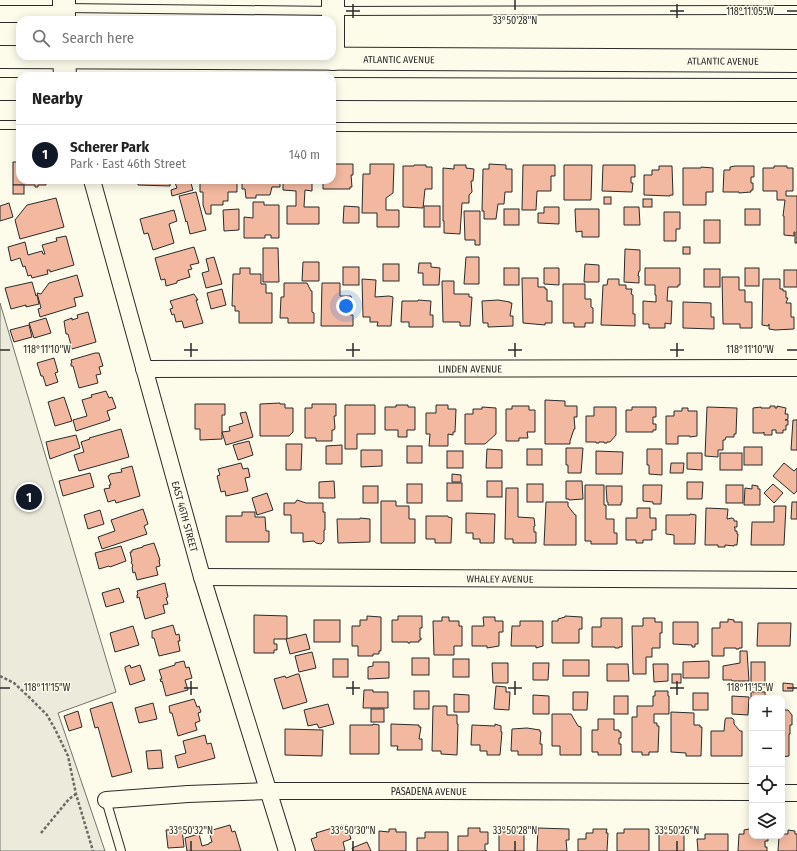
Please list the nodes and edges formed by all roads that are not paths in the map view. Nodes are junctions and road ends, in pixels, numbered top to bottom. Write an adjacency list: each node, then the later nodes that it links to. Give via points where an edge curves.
1 (333, 5): 2 (lane); 3 (lane); 5 (main road)
2 (797, 10)
3 (64, 11): 4 (street)
4 (0, 14)
5 (333, 16)
6 (0, 57): 7 (main road, ATLANTIC AVENUE)
7 (16, 58)
8 (336, 59): 11 (main road, ATLANTIC AVENUE)
9 (32, 60): 12 (main road, ATLANTIC AVENUE)
10 (266, 60): 12 (main road, ATLANTIC AVENUE)
11 (797, 61)
12 (64, 63)
13 (0, 89): 14 (main road)
14 (16, 89)
15 (336, 89): 16 (main road)
16 (797, 90)
17 (0, 125): 18 (lane)
18 (16, 125)
19 (336, 127): 20 (lane)
20 (797, 128)
21 (93, 184): 23 (street, EAST 46TH STREET)
22 (797, 368): 23 (street, LINDEN AVENUE)
23 (144, 369): 24 (street, EAST 46TH STREET)
24 (202, 577): 25 (street, WHALEY AVENUE); 26 (street, EAST 46TH STREET)
25 (797, 580)
26 (268, 791): 27 (street, PASADENA AVENUE); 30 (street, PASADENA AVENUE); 32 (street, EAST 46TH STREET)
27 (749, 792)
28 (785, 792): 29 (street)
29 (797, 793)
30 (106, 800): 31 (lane)
31 (121, 851)
32 (286, 851)

